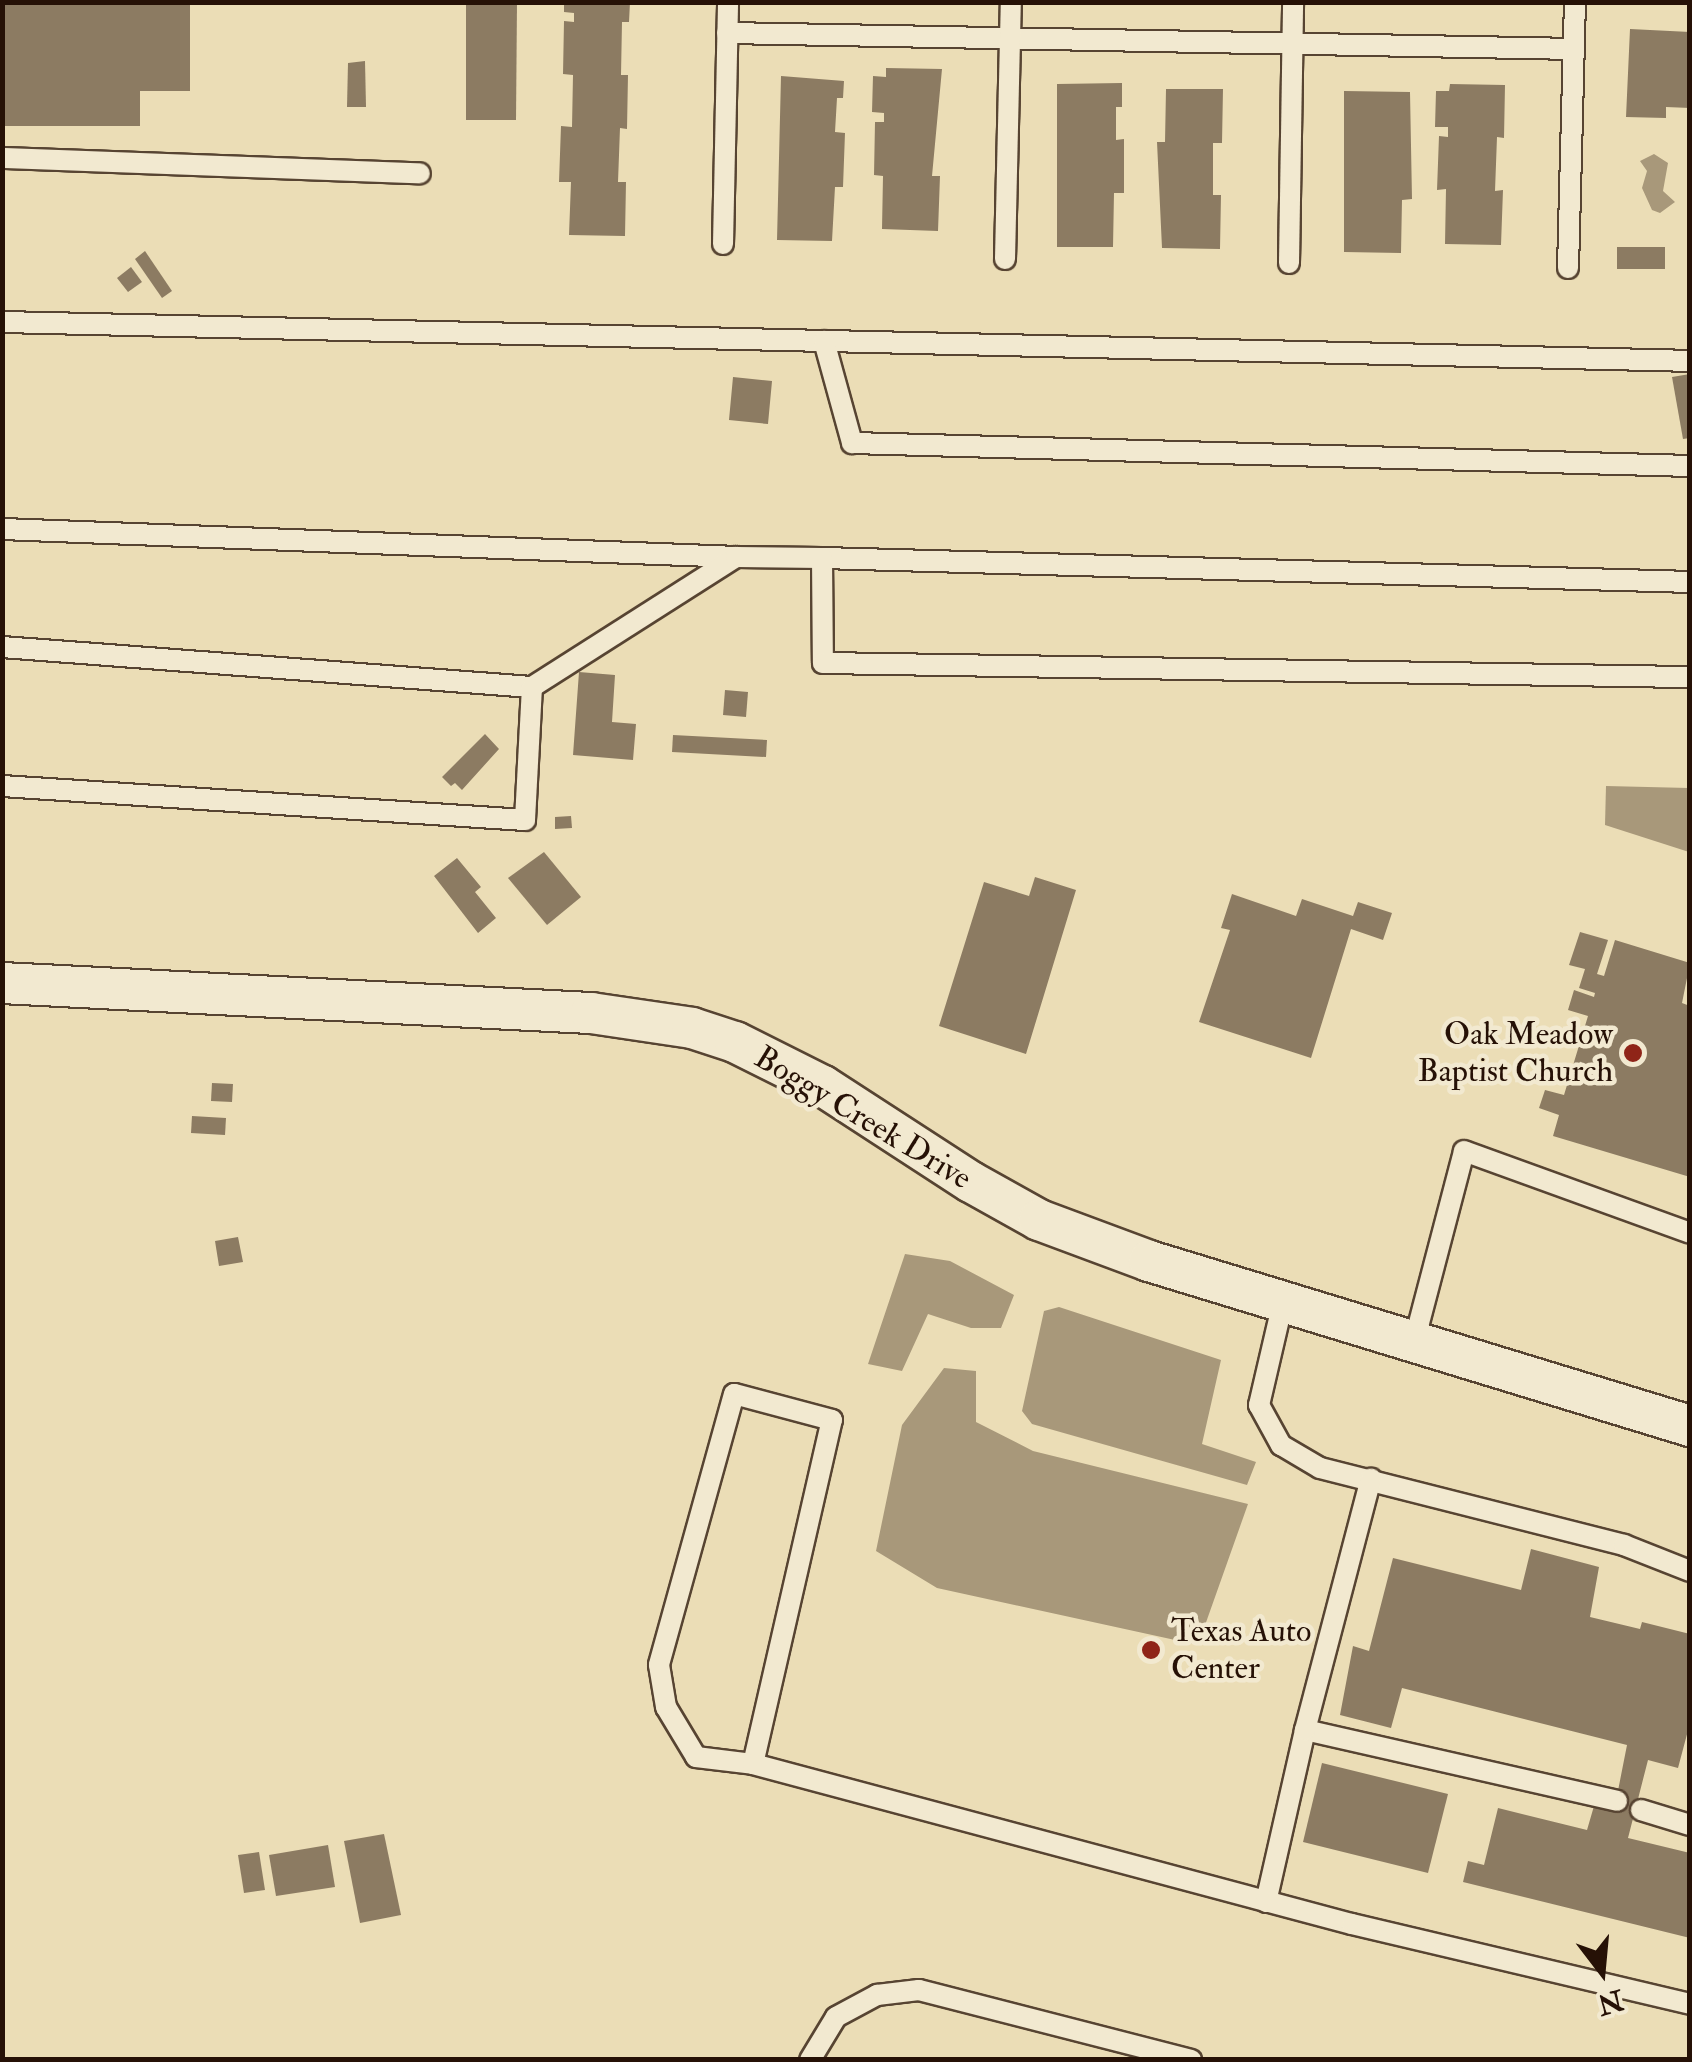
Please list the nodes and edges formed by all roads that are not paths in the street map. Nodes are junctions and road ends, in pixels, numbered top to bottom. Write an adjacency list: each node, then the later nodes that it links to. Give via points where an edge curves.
1 (728, 2): 5 (lane)
2 (1010, 2): 6 (lane)
3 (1294, 2): 7 (lane)
4 (1575, 2): 8 (lane)
5 (728, 33): 6 (lane); 11 (lane)
6 (1010, 38): 7 (lane); 12 (lane)
7 (1293, 43): 8 (lane); 13 (lane)
8 (1574, 49): 14 (lane)
9 (2, 158): 10 (lane)
10 (420, 173)
11 (723, 244)
12 (1005, 259)
13 (1288, 263)
14 (1568, 268)
15 (2, 322): 16 (lane)
16 (824, 341): 17 (lane); 18 (lane, via 852,443)
17 (1690, 362)
18 (1690, 466)
19 (2, 529): 20 (lane)
20 (736, 557): 21 (lane); 25 (lane)
21 (822, 558): 22 (lane); 24 (lane, via 822,664)
22 (1690, 582)
23 (2, 647): 25 (lane)
24 (1690, 678)
25 (532, 687): 26 (lane, via 526,820)
26 (2, 786)
27 (2, 983): 29 (street, Boggy Creek Drive, via 591,1013 692,1028 736,1042 823,1086 1039,1220)
28 (1690, 1233): 30 (lane, via 1464,1151)
29 (1283, 1302): 30 (street, Boggy Creek Drive); 32 (lane, via 1259,1405 1281,1446 1320,1468)
30 (1414, 1342): 31 (street, Boggy Creek Drive)
31 (1690, 1426)
32 (1371, 1479): 33 (lane); 34 (lane)
33 (1690, 1570)
34 (1305, 1730): 36 (lane); 39 (lane)
35 (752, 1764): 35 (lane, via 832,1420 734,1394 659,1664 666,1707 696,1757); 39 (lane)
36 (1617, 1801)
37 (1640, 1810): 38 (lane)
38 (1690, 1824)
39 (1266, 1902): 40 (lane)
40 (1690, 2004)
41 (810, 2060): 42 (lane, via 836,2017 877,1995 919,1990)
42 (1191, 2060)

